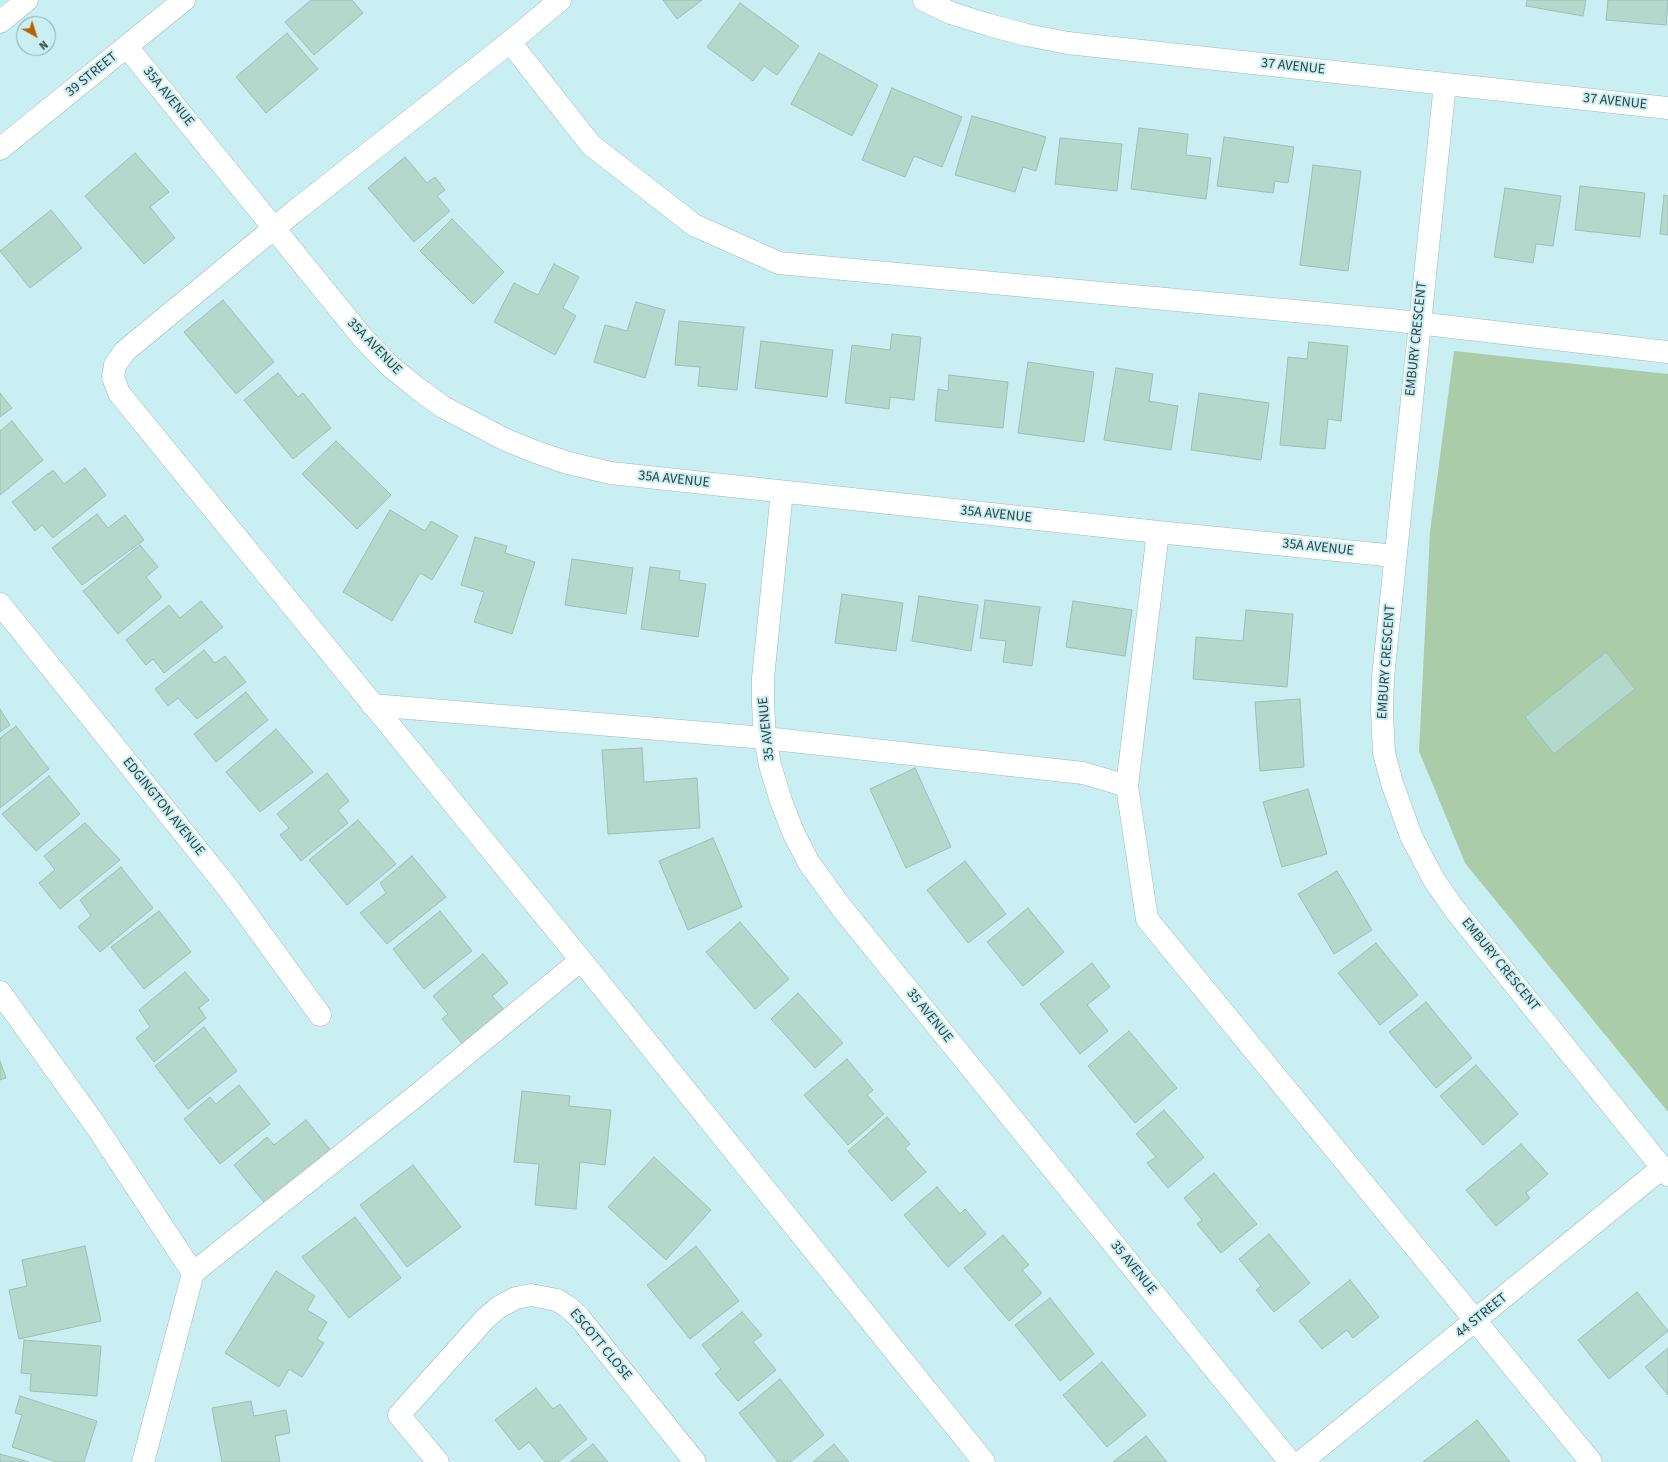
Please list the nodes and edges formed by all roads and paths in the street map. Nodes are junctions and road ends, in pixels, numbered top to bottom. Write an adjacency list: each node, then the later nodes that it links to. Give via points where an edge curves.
1 (27, 0): 5 (street)
2 (184, 0): 7 (street, 39 STREET)
3 (560, 0): 6 (street)
4 (924, 0): 8 (street, 37 AVENUE, via 951,13 989,25 1068,43)
5 (0, 22)
6 (510, 42): 11 (street); 12 (street, via 591,145 694,225 779,263)
7 (127, 47): 10 (street, 39 STREET); 11 (street, 35A AVENUE)
8 (1445, 84): 9 (street, 37 AVENUE); 12 (street, EMBURY CRESCENT)
9 (1668, 108)
10 (0, 149)
11 (274, 228): 14 (street, 35A AVENUE, via 363,338 390,366 443,407 474,424 536,452 611,473); 18 (street, via 125,351 115,365 113,377 119,393)
12 (1419, 324): 13 (street); 16 (street, EMBURY CRESCENT)
13 (1668, 352)
14 (782, 492): 15 (street, 35A AVENUE); 19 (street, 35 AVENUE, via 763,678)
15 (1158, 532): 16 (street, 35A AVENUE); 20 (street)
16 (1395, 556): 24 (street, EMBURY CRESCENT, via 1383,677 1384,753 1411,836 1434,880 1456,910)
17 (0, 604): 23 (street, EDGINGTON AVENUE, via 238,900)
18 (372, 705): 19 (street); 21 (street)
19 (766, 738): 20 (street, via 1083,773); 31 (street, 35 AVENUE, via 770,765 793,832 825,887)
20 (1127, 786): 26 (street, via 1147,919)
21 (581, 960): 25 (street, via 418,1095); 30 (street)
22 (0, 992): 25 (street, via 96,1126)
23 (320, 1015)
24 (1665, 1172): 26 (street, 44 STREET)
25 (193, 1273): 27 (street)
26 (1475, 1322): 32 (street, 44 STREET); 33 (street)
27 (143, 1462)
28 (438, 1462): 29 (street, ESCOTT CLOSE, via 399,1415 485,1319 516,1298 531,1295 557,1300 579,1317)
29 (695, 1462)
30 (984, 1462)
31 (1290, 1462)
32 (1301, 1462)
33 (1591, 1462)

